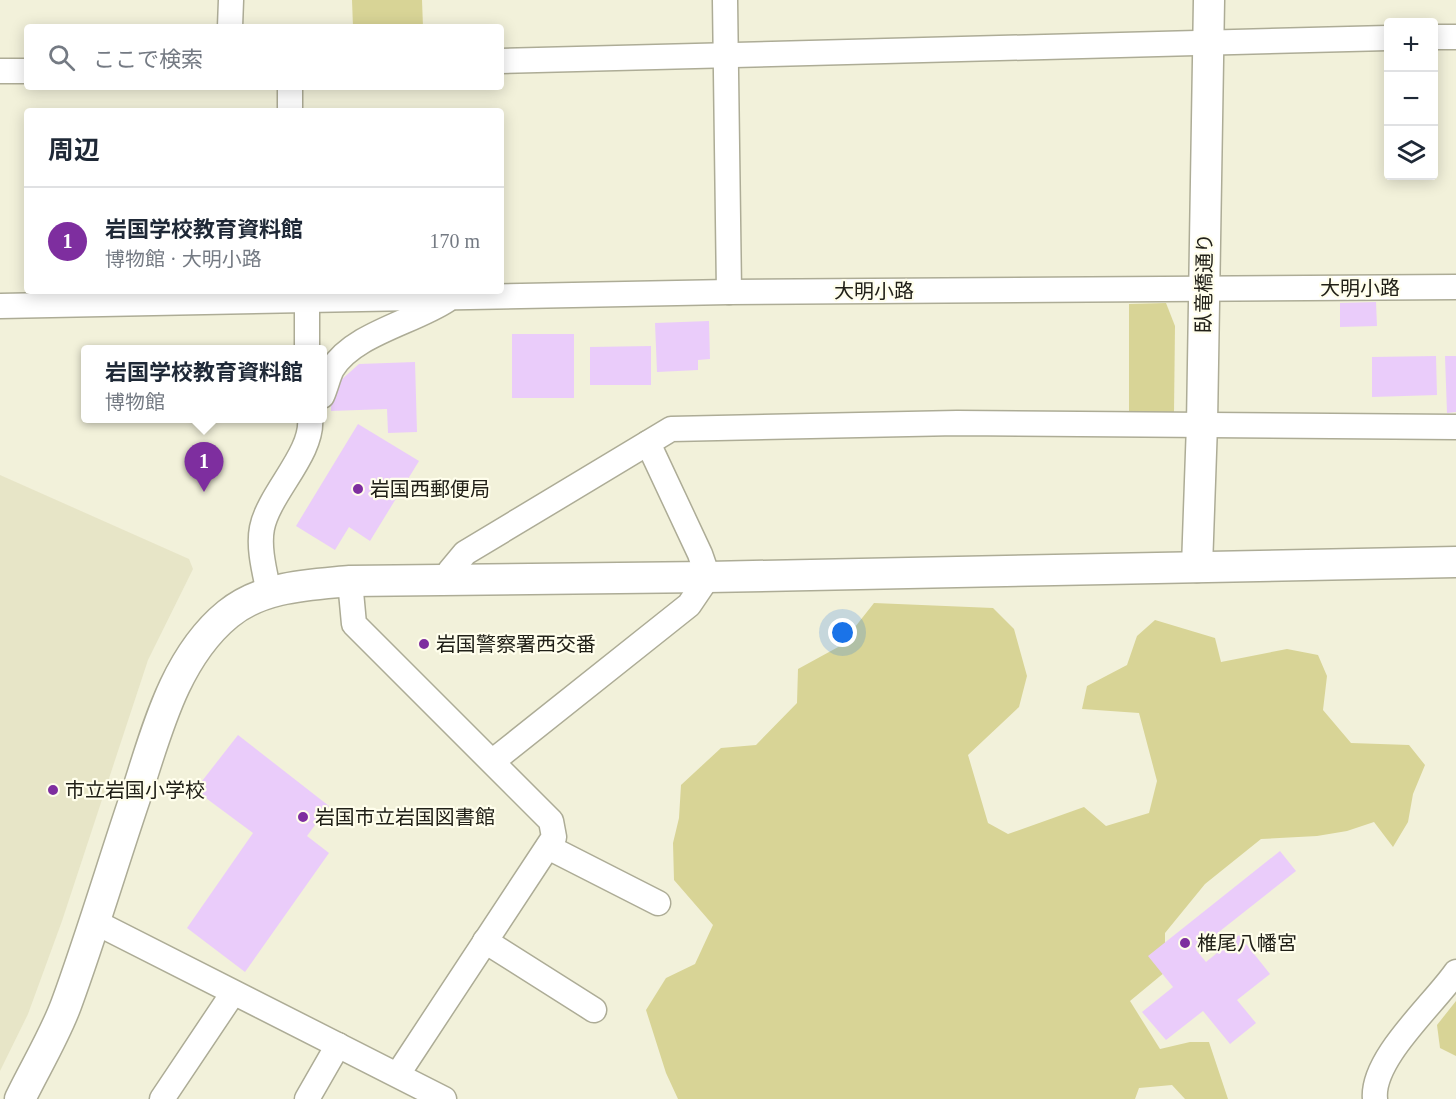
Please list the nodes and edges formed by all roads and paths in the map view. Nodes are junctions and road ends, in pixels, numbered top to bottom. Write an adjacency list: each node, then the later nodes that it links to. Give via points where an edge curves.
1 (231, 0): 4 (street)
2 (725, 0): 9 (street)
3 (1209, 0): 8 (street, 臥竜橋通り)
4 (230, 24)
5 (1456, 37): 6 (street)
6 (1438, 38)
7 (1384, 39): 8 (street)
8 (1209, 42): 9 (street); 16 (street, 臥竜橋通り)
9 (726, 56): 10 (street); 17 (street)
10 (504, 61)
11 (0, 71): 12 (street)
12 (24, 71)
13 (290, 90): 14 (street)
14 (290, 108)
15 (1456, 287): 16 (street, 大明小路)
16 (1203, 289): 17 (street, 大明小路); 24 (street, 臥竜橋通り)
17 (729, 292): 19 (street, 大明小路)
18 (297, 297): 19 (street, 大明小路); 20 (street, 大明小路); 21 (street)
19 (449, 299): 22 (street, via 428,313 388,327 357,345 333,368)
20 (0, 306)
21 (306, 345)
22 (327, 383)
23 (312, 423): 32 (street, via 261,529)
24 (1202, 424): 25 (street); 26 (street, via 957,423 671,429); 28 (street, 臥竜橋通り)
25 (1456, 427)
26 (648, 443): 29 (street); 30 (street, via 465,552)
27 (1456, 561): 28 (street)
28 (1197, 567): 29 (street)
29 (708, 577): 30 (street); 33 (street, via 689,605)
30 (448, 580): 31 (street)
31 (350, 581): 32 (street, via 300,585); 33 (street, via 354,624)
32 (269, 593): 36 (street, via 222,619 206,634 182,670)
33 (493, 761): 34 (street, via 551,820 554,837)
34 (548, 847): 35 (street); 37 (street)
35 (658, 903)
36 (93, 921): 39 (street); 43 (street, via 66,1007)
37 (485, 941): 40 (street); 42 (street)
38 (1456, 972): 47 (street, via 1388,1054 1374,1089)
39 (233, 993): 41 (street); 44 (street)
40 (594, 1010)
41 (338, 1045): 42 (street); 45 (street)
42 (398, 1074): 46 (street)
43 (20, 1099)
44 (162, 1099)
45 (307, 1099)
46 (444, 1099)
47 (1375, 1099)

